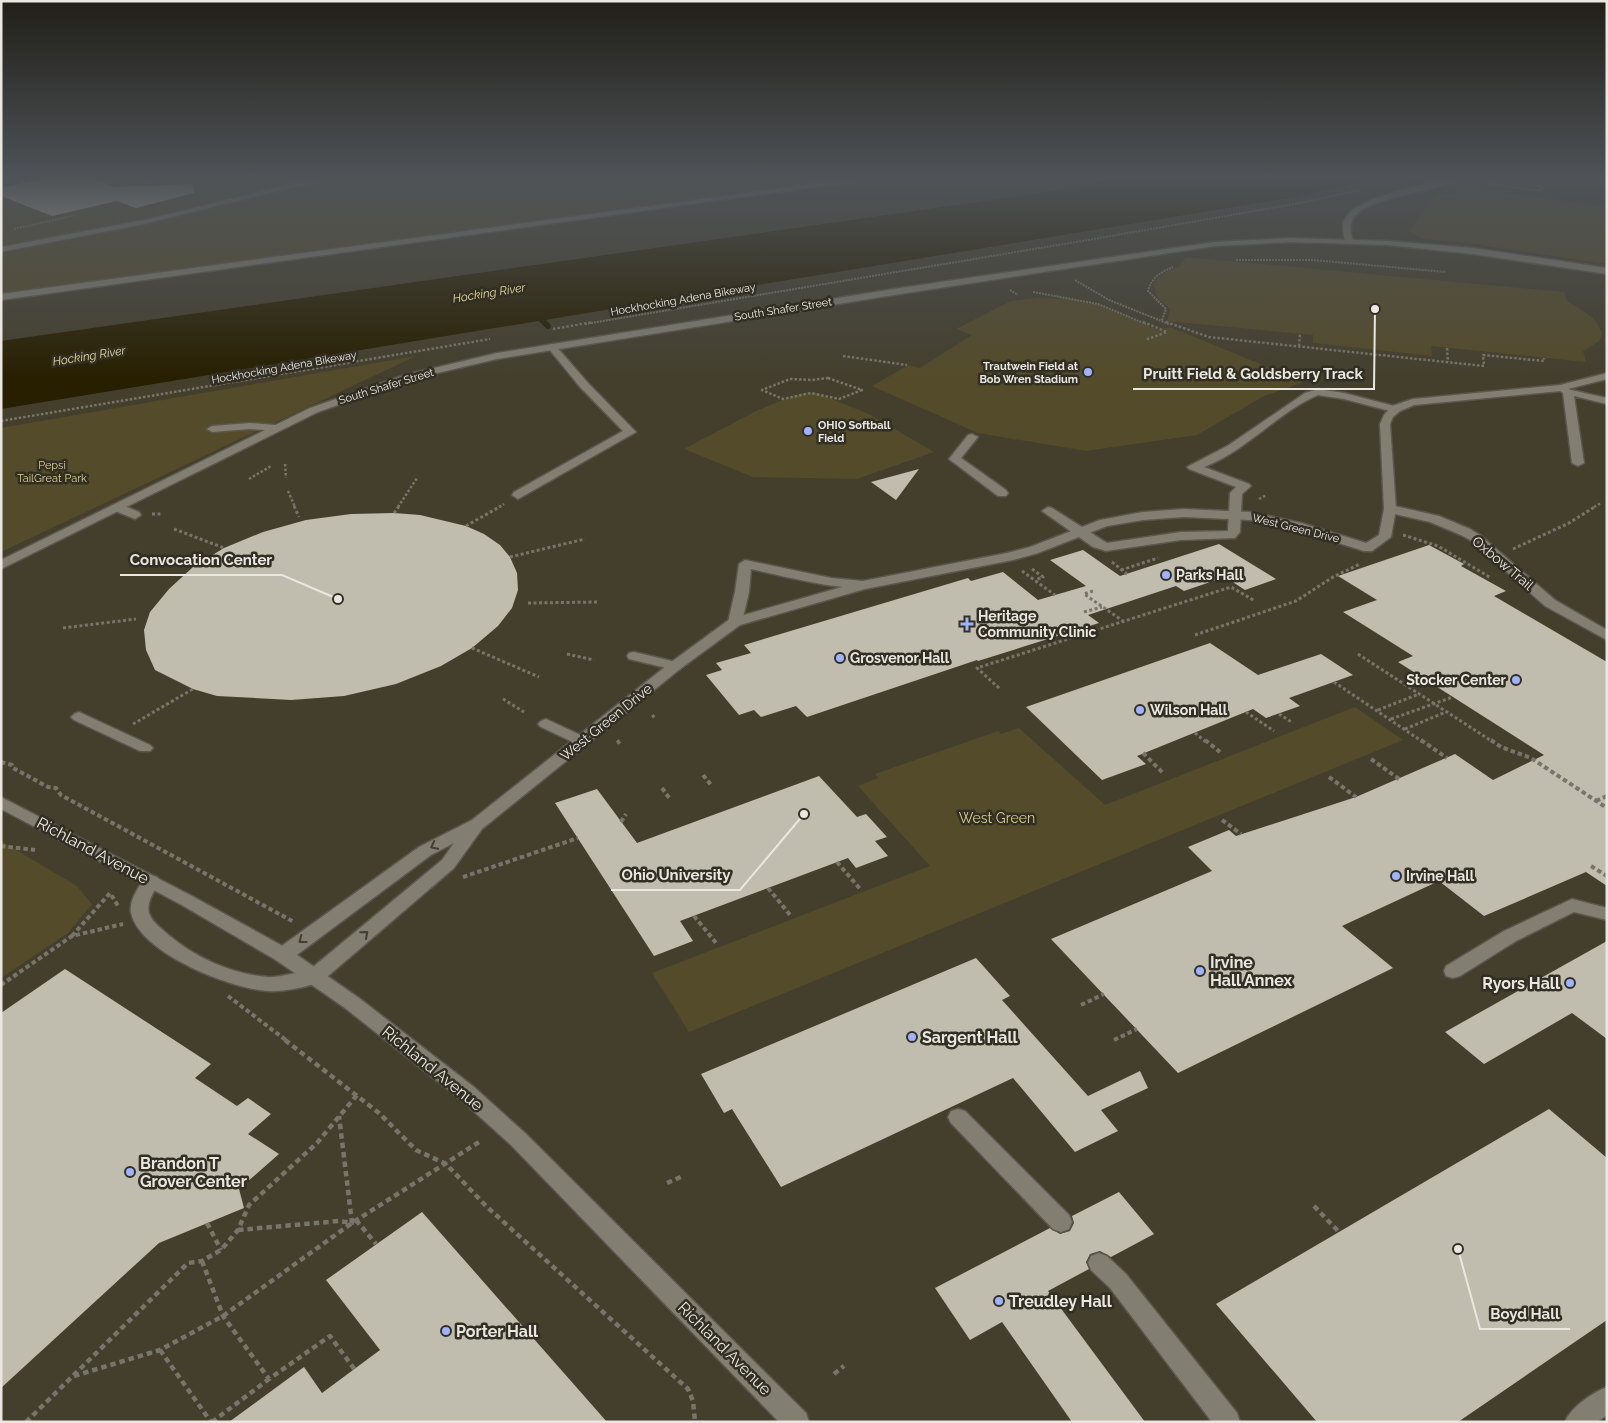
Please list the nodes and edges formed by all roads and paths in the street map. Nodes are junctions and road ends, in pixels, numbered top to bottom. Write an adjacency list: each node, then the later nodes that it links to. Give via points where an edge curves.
1 (24, 245): 6 (street)
2 (380, 245): 13 (street)
3 (1055, 245): 17 (path, Hockhocking Adena Bikeway)
4 (1204, 245): 22 (street, South Shafer Street)
5 (1418, 245): 9 (street, South Shafer Street)
6 (1, 250)
7 (1233, 259): 10 (path, via 1313,260)
8 (1177, 265): 14 (path, via 1150,282 1148,291 1166,309)
9 (1607, 271)
10 (1446, 272)
11 (1072, 279): 15 (path, via 1109,300)
12 (1033, 292): 16 (path, via 1098,304)
13 (1, 297)
14 (1162, 320)
15 (1170, 324): 16 (path); 21 (path, via 1209,337)
16 (1158, 328): 20 (path, via 1167,333)
17 (550, 329)
18 (1300, 334): 21 (path)
19 (492, 339): 33 (path, Hockhocking Adena Bikeway)
20 (1145, 340)
21 (1299, 346): 26 (path)
22 (552, 347): 34 (street, South Shafer Street, via 409,377 348,397); 45 (street, via 630,432)
23 (1447, 348): 26 (path)
24 (844, 356): 27 (path)
25 (1544, 358): 26 (path, via 1544,361 1483,355 1484,366)
26 (1448, 362)
27 (907, 365)
28 (1607, 376): 30 (street)
29 (828, 377): 29 (path, via 790,379 762,390 783,399 801,393 824,392 839,399 862,390)
30 (1564, 390): 31 (street); 32 (street, via 1428,399); 37 (street)
31 (1607, 401)
32 (1394, 409): 50 (street, West Green Drive, via 1385,424); 54 (street, via 1327,393 1313,394 1208,462 1193,467 1244,486 1236,493)
33 (1, 421)
34 (275, 428): 35 (street); 49 (street, South Shafer Street)
35 (212, 429)
36 (972, 437): 44 (street, via 954,459)
37 (1578, 462)
38 (285, 464): 40 (path)
39 (271, 466): 42 (path)
40 (286, 478)
41 (417, 478): 52 (path)
42 (249, 479)
43 (288, 491): 55 (path)
44 (1002, 493)
45 (518, 495): 56 (path)
46 (1267, 495): 47 (path)
47 (1259, 499)
48 (1601, 503): 64 (path, via 1569,523)
49 (118, 507): 53 (street); 65 (street, South Shafer Street)
50 (1390, 510): 54 (street, West Green Drive, via 1385,538 1368,548 1297,526); 64 (street, Oxbow Trail, via 1449,524 1476,538)
51 (1048, 511): 58 (street)
52 (394, 513)
53 (135, 514)
54 (1234, 514): 58 (street, West Green Drive, via 1184,512 1143,516); 58 (street, via 1234,532 1226,536 1181,536 1106,547)
55 (299, 517)
56 (466, 526)
57 (174, 529): 60 (path)
58 (1078, 531): 74 (street, West Green Drive, via 1008,557)
59 (585, 539): 62 (path)
60 (224, 548)
61 (1167, 555): 69 (path)
62 (510, 557)
63 (1105, 557): 69 (path)
64 (1497, 557): 87 (street, Oxbow Trail, via 1550,603)
65 (1, 565)
66 (1028, 566): 67 (path)
67 (1033, 569): 71 (path); 73 (path, via 1043,577)
68 (1021, 570): 71 (path)
69 (1121, 570): 70 (path)
70 (1127, 574)
71 (1029, 575): 73 (path)
72 (1338, 575): 86 (path, via 1296,601)
73 (1035, 580): 76 (path)
74 (863, 585): 84 (street, West Green Drive); 84 (street, West Green Drive, via 831,582 745,564)
75 (1093, 591): 80 (path, via 1084,594)
76 (1055, 595)
77 (1255, 601): 83 (path, via 1231,587)
78 (599, 602): 79 (path)
79 (528, 603)
80 (1103, 607): 81 (path); 83 (path)
81 (1084, 612)
82 (136, 619): 85 (path)
83 (1124, 621): 96 (path, via 977,668)
84 (735, 622): 93 (street, West Green Drive)
85 (64, 628)
86 (1195, 635)
87 (1607, 636)
88 (472, 648): 94 (path)
89 (567, 654): 92 (path)
90 (1358, 654): 98 (path)
91 (634, 656): 93 (street)
92 (594, 660)
93 (675, 666): 114 (street, West Green Drive)
94 (539, 677)
95 (1334, 682): 101 (path)
96 (999, 688)
97 (193, 689): 113 (path)
98 (1419, 694): 101 (path); 104 (path)
99 (1453, 697): 107 (path, bridge)
100 (503, 698): 102 (path)
101 (1378, 711): 107 (path)
102 (524, 712)
103 (1246, 712): 111 (path)
104 (1446, 712): 110 (path); 130 (path, via 1501,747 1530,758)
105 (1279, 714): 108 (path)
106 (79, 717): 113 (street)
107 (1391, 719): 110 (path)
108 (1293, 723)
109 (546, 724): 114 (street)
110 (1405, 729): 118 (path)
111 (1274, 731)
112 (1195, 733): 116 (path)
113 (116, 735): 115 (street)
114 (582, 741): 136 (street, West Green Drive)
115 (145, 748)
116 (1220, 752)
117 (1143, 753): 121 (path)
118 (1447, 758)
119 (1371, 759): 124 (path)
120 (1, 762): 152 (path, via 12,765 12,768 48,787 56,788 61,795)
121 (1164, 774)
122 (704, 775): 125 (path)
123 (1329, 777): 128 (path)
124 (1398, 779)
125 (711, 785)
126 (662, 788): 129 (path)
127 (1607, 796): 130 (path)
128 (1356, 797)
129 (670, 799)
130 (1596, 801): 132 (path)
131 (1, 802): 145 (street, Richland Avenue)
132 (1607, 808)
133 (626, 814): 135 (path)
134 (1222, 820): 137 (path)
135 (621, 822)
136 (478, 824): 156 (street, West Green Drive, one-way to 156, via 425,851); 158 (street, West Green Drive, one-way to 136, via 448,864)
137 (1241, 834)
138 (578, 838): 144 (path)
139 (1, 846): 140 (path)
140 (35, 850)
141 (836, 862): 147 (path)
142 (1591, 866): 143 (path)
143 (1607, 876)
144 (461, 878)
145 (151, 881): 156 (street, Richland Avenue); 158 (street, via 140,903 143,919 160,937 201,964 217,972 267,984)
146 (768, 888): 151 (path)
147 (861, 890)
148 (110, 893): 154 (path)
149 (1607, 914): 157 (street, via 1572,905 1510,936)
150 (694, 916): 155 (path)
151 (791, 916)
152 (294, 922)
153 (128, 923): 154 (path)
154 (72, 936): 159 (path)
155 (717, 944)
156 (283, 955): 158 (street, Richland Avenue)
157 (1452, 971)
158 (314, 977): 188 (street, Richland Avenue, via 467,1093 518,1139)
159 (1, 985)
160 (1104, 994): 161 (path)
161 (1081, 1005)
162 (1137, 1030): 163 (path)
163 (1114, 1040)
164 (339, 1116): 167 (path, via 357,1095 416,1150); 171 (path); 174 (path, via 317,1143 249,1204)
165 (958, 1117): 172 (street)
166 (479, 1142): 167 (path)
167 (446, 1164): 171 (path); 191 (path, via 486,1206 688,1389 693,1400)
168 (683, 1176): 169 (path)
169 (667, 1183)
170 (1314, 1206): 175 (path)
171 (354, 1221): 174 (path); 176 (path); 180 (path)
172 (1061, 1222)
173 (207, 1223): 177 (path)
174 (238, 1230): 177 (path)
175 (1339, 1232)
176 (376, 1244)
177 (221, 1250): 178 (path)
178 (202, 1261): 180 (path); 185 (path, via 188,1263)
179 (1099, 1263): 192 (street, via 1118,1281)
180 (223, 1316): 181 (path); 186 (path)
181 (160, 1350): 185 (path); 190 (path)
182 (844, 1366): 184 (path)
183 (355, 1370): 186 (path, via 330,1336)
184 (834, 1374)
185 (74, 1376): 189 (path)
186 (269, 1379): 190 (path)
187 (1607, 1399): 193 (street)
188 (791, 1420)
189 (26, 1422)
190 (212, 1422)
191 (694, 1422)
192 (1228, 1422)
193 (1577, 1422)

